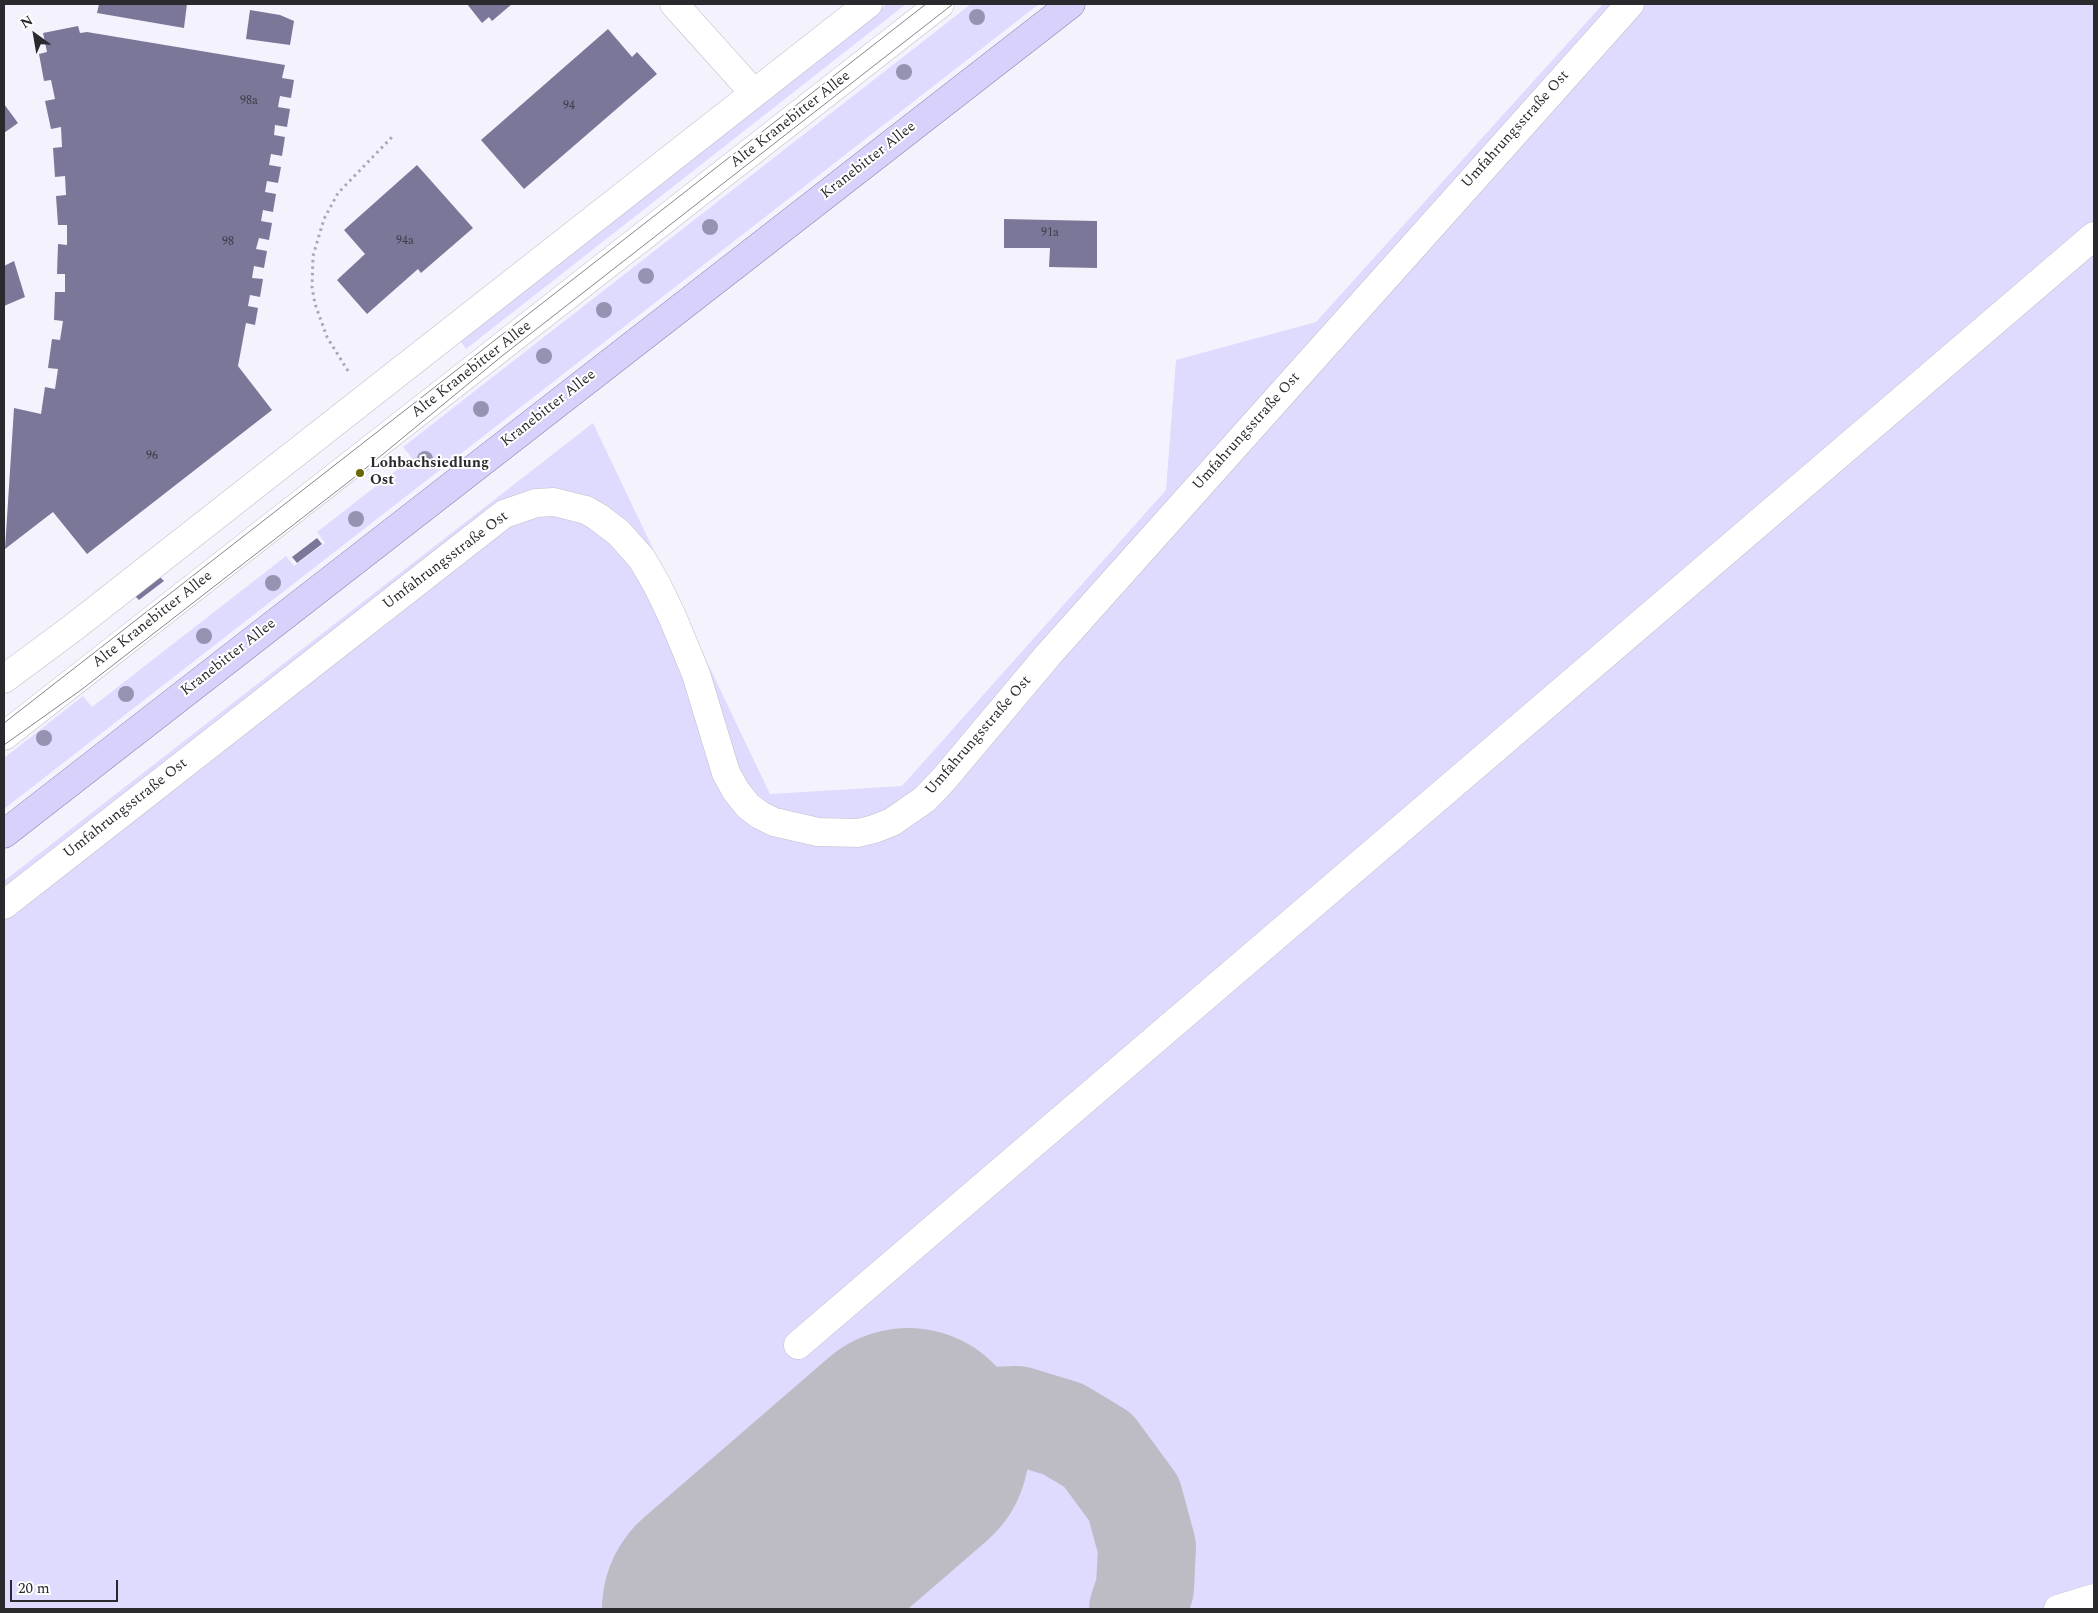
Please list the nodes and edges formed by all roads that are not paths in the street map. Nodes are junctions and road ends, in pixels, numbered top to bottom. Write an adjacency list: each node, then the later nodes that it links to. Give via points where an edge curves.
1 (674, 4): 6 (street)
2 (868, 4): 6 (street)
3 (940, 4): 9 (street, Alte Kranebitter Allee)
4 (1071, 4): 10 (main road, Kranebitter Allee)
5 (1630, 4): 11 (street, Umfahrungsstraße Ost, via 1056,646 944,779 925,799 892,822 858,833 818,832 774,822 748,806 726,773 692,666 658,585 642,559 619,533 586,510 554,502 536,503 504,514)
6 (754, 94): 8 (street)
7 (2094, 236): 12 (street)
8 (4, 679)
9 (4, 736)
10 (4, 834)
11 (4, 904)
12 (798, 1345)
13 (2094, 1598): 14 (street)
14 (2058, 1609)

